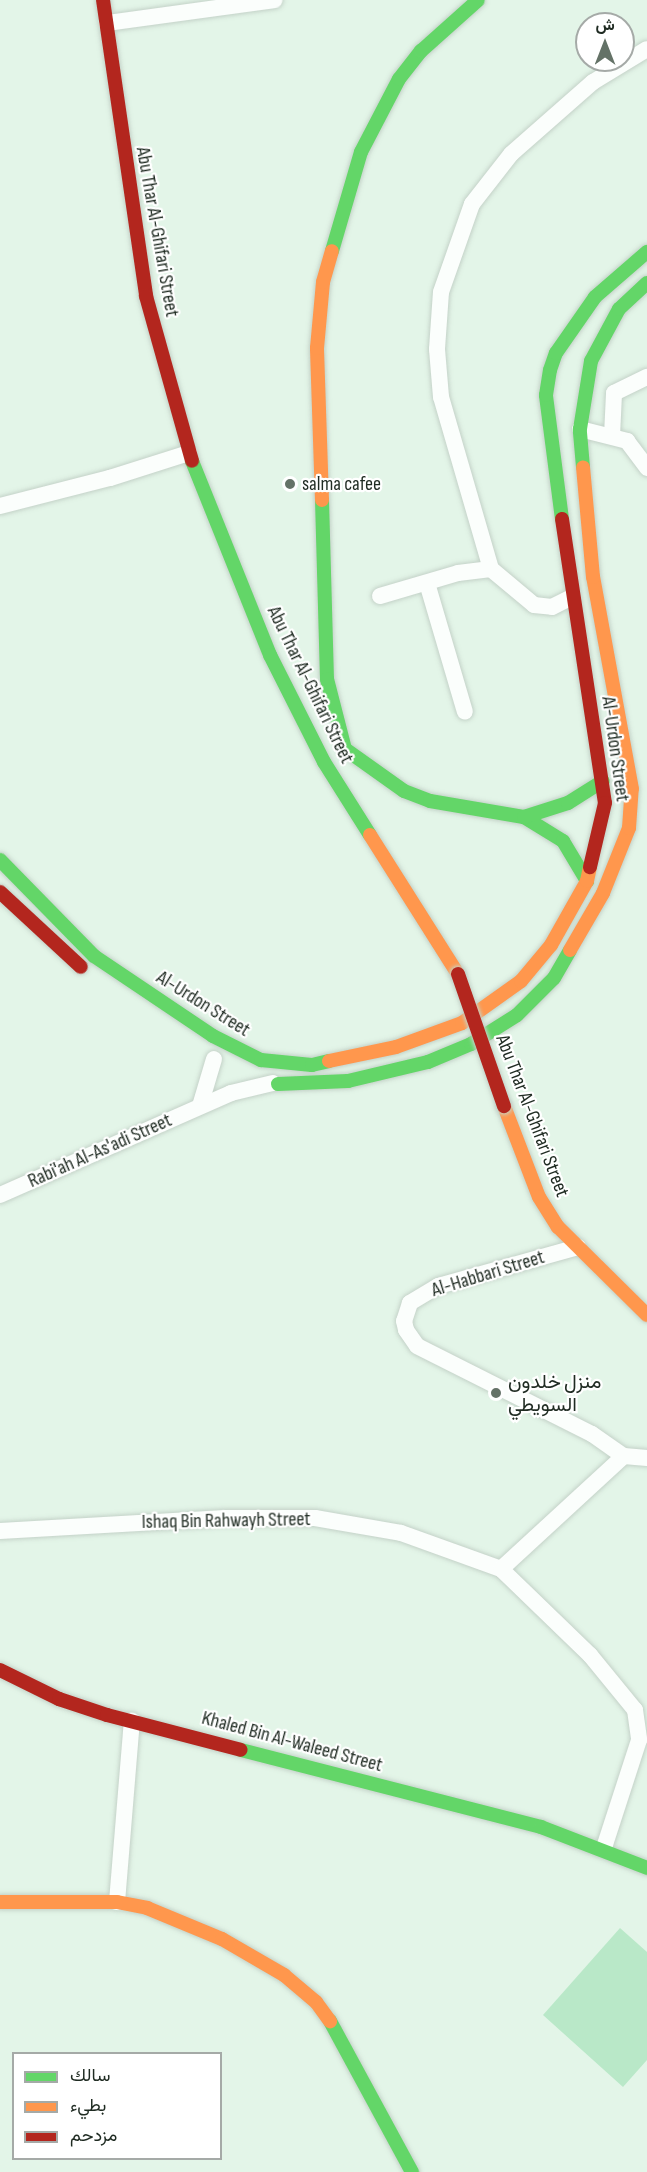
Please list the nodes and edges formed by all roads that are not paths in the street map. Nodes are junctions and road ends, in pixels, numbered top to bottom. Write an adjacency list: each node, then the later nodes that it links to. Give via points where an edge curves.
1 (103, 0): 4 (main road, Abu Thar Al-Ghifari Street)
2 (274, 0): 4 (street)
3 (478, 0): 20 (main road, via 421,51 399,79 361,152 323,282 317,348 322,613 328,685 345,749 388,782 416,796)
4 (107, 24): 11 (main road, Abu Thar Al-Ghifari Street, via 146,296)
5 (647, 49): 14 (street, via 592,82 511,154 472,204 441,292 437,349 441,397)
6 (647, 252): 17 (main road, Al-Urdon Street, via 595,297 556,353 550,370 546,395)
7 (647, 283): 9 (main road, Al-Urdon Street, via 604,331 591,361)
8 (647, 377): 10 (street, via 614,393)
9 (580, 429): 10 (street); 28 (main road, Al-Urdon Street, via 593,577 632,789 629,828 603,893 554,978 517,1015 471,1044 428,1062 348,1081)
10 (612, 436): 12 (street, via 627,441)
11 (189, 453): 13 (street); 31 (main road, Abu Thar Al-Ghifari Street, bridge, via 270,655 324,762 458,974 539,1197 558,1227)
12 (647, 468)
13 (0, 506)
14 (491, 569): 15 (street); 17 (street, via 534,605 552,607)
15 (427, 582): 16 (street); 18 (street)
16 (380, 596)
17 (572, 597): 19 (main road, Al-Urdon Street)
18 (465, 712)
19 (603, 781): 20 (main road, via 568,803); 22 (main road, Al-Urdon Street, via 604,817)
20 (524, 817): 22 (main road, via 563,841)
21 (0, 860): 22 (main road, Al-Urdon Street, via 94,956 213,1036 261,1060 284,1065 368,1056 462,1023 499,1000 538,963)
22 (587, 881)
23 (0, 892): 24 (main road, via 65,956)
24 (96, 977)
25 (209, 1057): 26 (main road, Al-Urdon Street); 29 (street)
26 (232, 1068)
27 (248, 1075): 28 (main road, Al-Urdon Street)
28 (273, 1083): 29 (street, Rabi'ah Al-As'adi Street, via 231,1093)
29 (200, 1106): 30 (street, Rabi'ah Al-As'adi Street)
30 (0, 1195)
31 (578, 1247): 32 (main road, Abu Thar Al-Ghifari Street); 33 (street, Al-Habbari Street, via 438,1286 410,1303 406,1330 417,1346 592,1434)
32 (647, 1315)
33 (624, 1456): 34 (street); 36 (street)
34 (647, 1458)
35 (0, 1531): 36 (street, Ishaq Bin Rahwayh Street, via 226,1518 315,1518 401,1533)
36 (501, 1569): 41 (street, Ishaq Bin Rahwayh Street, via 590,1655 635,1710 639,1740)
37 (1, 1668): 38 (main road, Khaled Bin Al-Waleed Street); 38 (main road, Khaled Bin Al-Waleed Street, via 11,1692)
38 (59, 1699): 39 (main road, Khaled Bin Al-Waleed Street)
39 (132, 1721): 40 (main road, Khaled Bin Al-Waleed Street); 45 (street)
40 (516, 1821): 41 (main road, Khaled Bin Al-Waleed Street); 43 (main road, Khaled Bin Al-Waleed Street)
41 (604, 1848): 42 (main road, Khaled Bin Al-Waleed Street)
42 (647, 1868)
43 (630, 1877)
44 (0, 1902): 45 (main road)
45 (117, 1902): 46 (main road, via 147,1908 222,1940 284,1975 316,2002)
46 (412, 2172)

